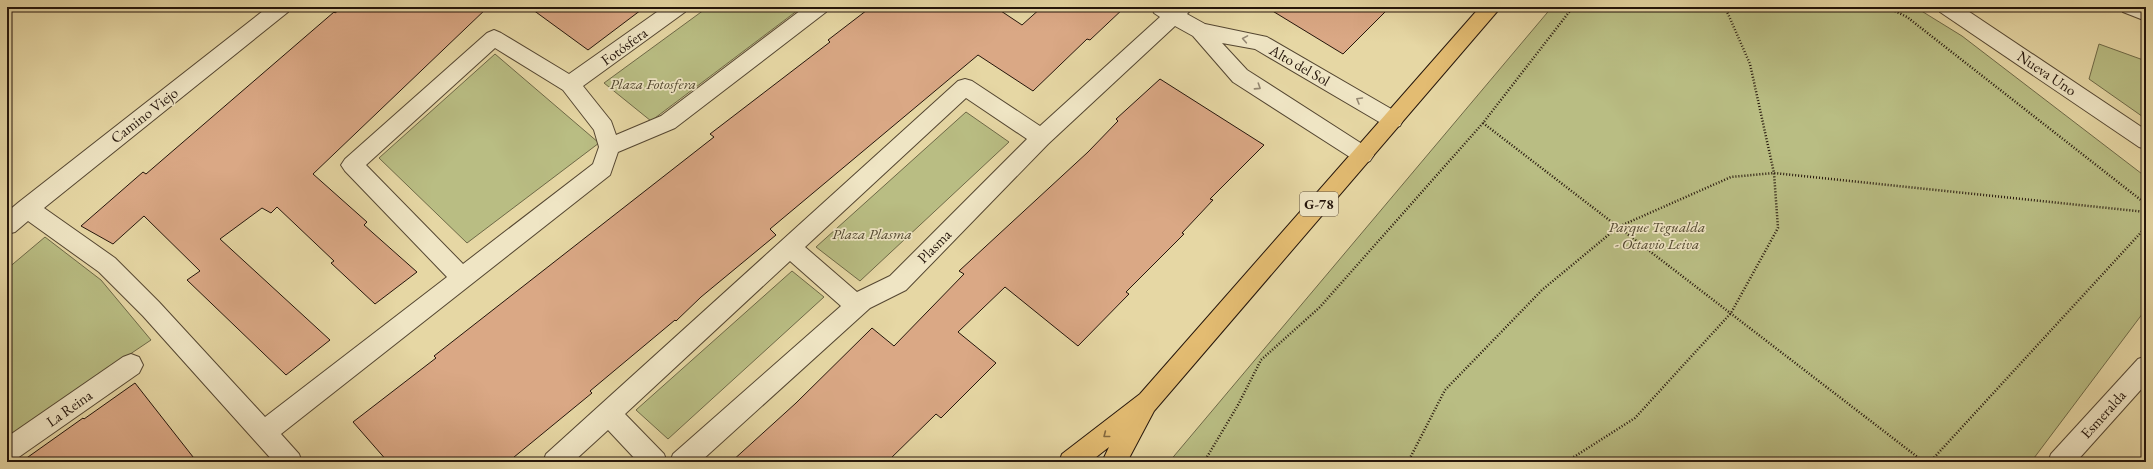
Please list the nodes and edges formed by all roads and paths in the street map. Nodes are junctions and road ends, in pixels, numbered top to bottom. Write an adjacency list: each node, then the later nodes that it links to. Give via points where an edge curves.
1 (281, 7): 22 (street, Camino Viejo)
2 (678, 7): 13 (street, Fotósfera)
3 (819, 7): 18 (street, via 668,122)
4 (1491, 7): 14 (main road, G-78)
5 (1572, 7): 15 (path)
6 (1725, 7): 20 (path, via 1750,64)
7 (1887, 7): 21 (path, via 1907,17)
8 (1947, 7): 17 (street, Nueva Uno)
9 (2130, 7): 11 (street)
10 (1172, 10): 12 (street, Alto del Sol); 16 (street, Plasma)
11 (2146, 14)
12 (1200, 31): 14 (street, Alto del Sol, one-way to 12, via 1260,42); 19 (street, Alto del Sol, one-way to 19, via 1240,76)
13 (570, 84): 18 (street, via 604,127); 28 (street, via 494,38 352,165)
14 (1393, 120): 19 (main road, G-78)
15 (1484, 123): 25 (path); 43 (path, via 1320,307 1261,360)
16 (1041, 138): 27 (street, via 965,87); 29 (street, Plasma, via 898,283)
17 (2146, 141)
18 (609, 147): 28 (street, via 602,169)
19 (1362, 155): 33 (main road, G-78)
20 (1774, 173): 23 (path); 25 (path, via 1731,177); 30 (path, via 1778,228)
21 (2146, 204)
22 (27, 208): 24 (street, Camino Viejo); 35 (street, via 107,265 151,309)
23 (2146, 212)
24 (7, 225)
25 (1618, 227): 30 (path); 44 (path, via 1542,290 1445,390)
26 (2146, 227): 47 (path)
27 (790, 247): 29 (street); 34 (street)
28 (463, 279): 35 (street)
29 (857, 306): 40 (street, Plasma)
30 (1731, 313): 45 (path, via 1635,418); 46 (path)
31 (131, 365): 36 (street, La Reina)
32 (2146, 367): 48 (street, Esmeralda)
33 (1148, 402): 41 (main road, G-78, one-way to 41); 42 (main road, G-78)
34 (608, 413): 38 (street); 39 (street)
35 (264, 433): 37 (street)
36 (7, 451)
37 (290, 462)
38 (554, 462)
39 (655, 462)
40 (682, 462)
41 (1071, 462)
42 (1114, 462)
43 (1204, 462)
44 (1408, 462)
45 (1566, 462)
46 (1924, 462)
47 (1930, 462)
48 (2060, 462)

